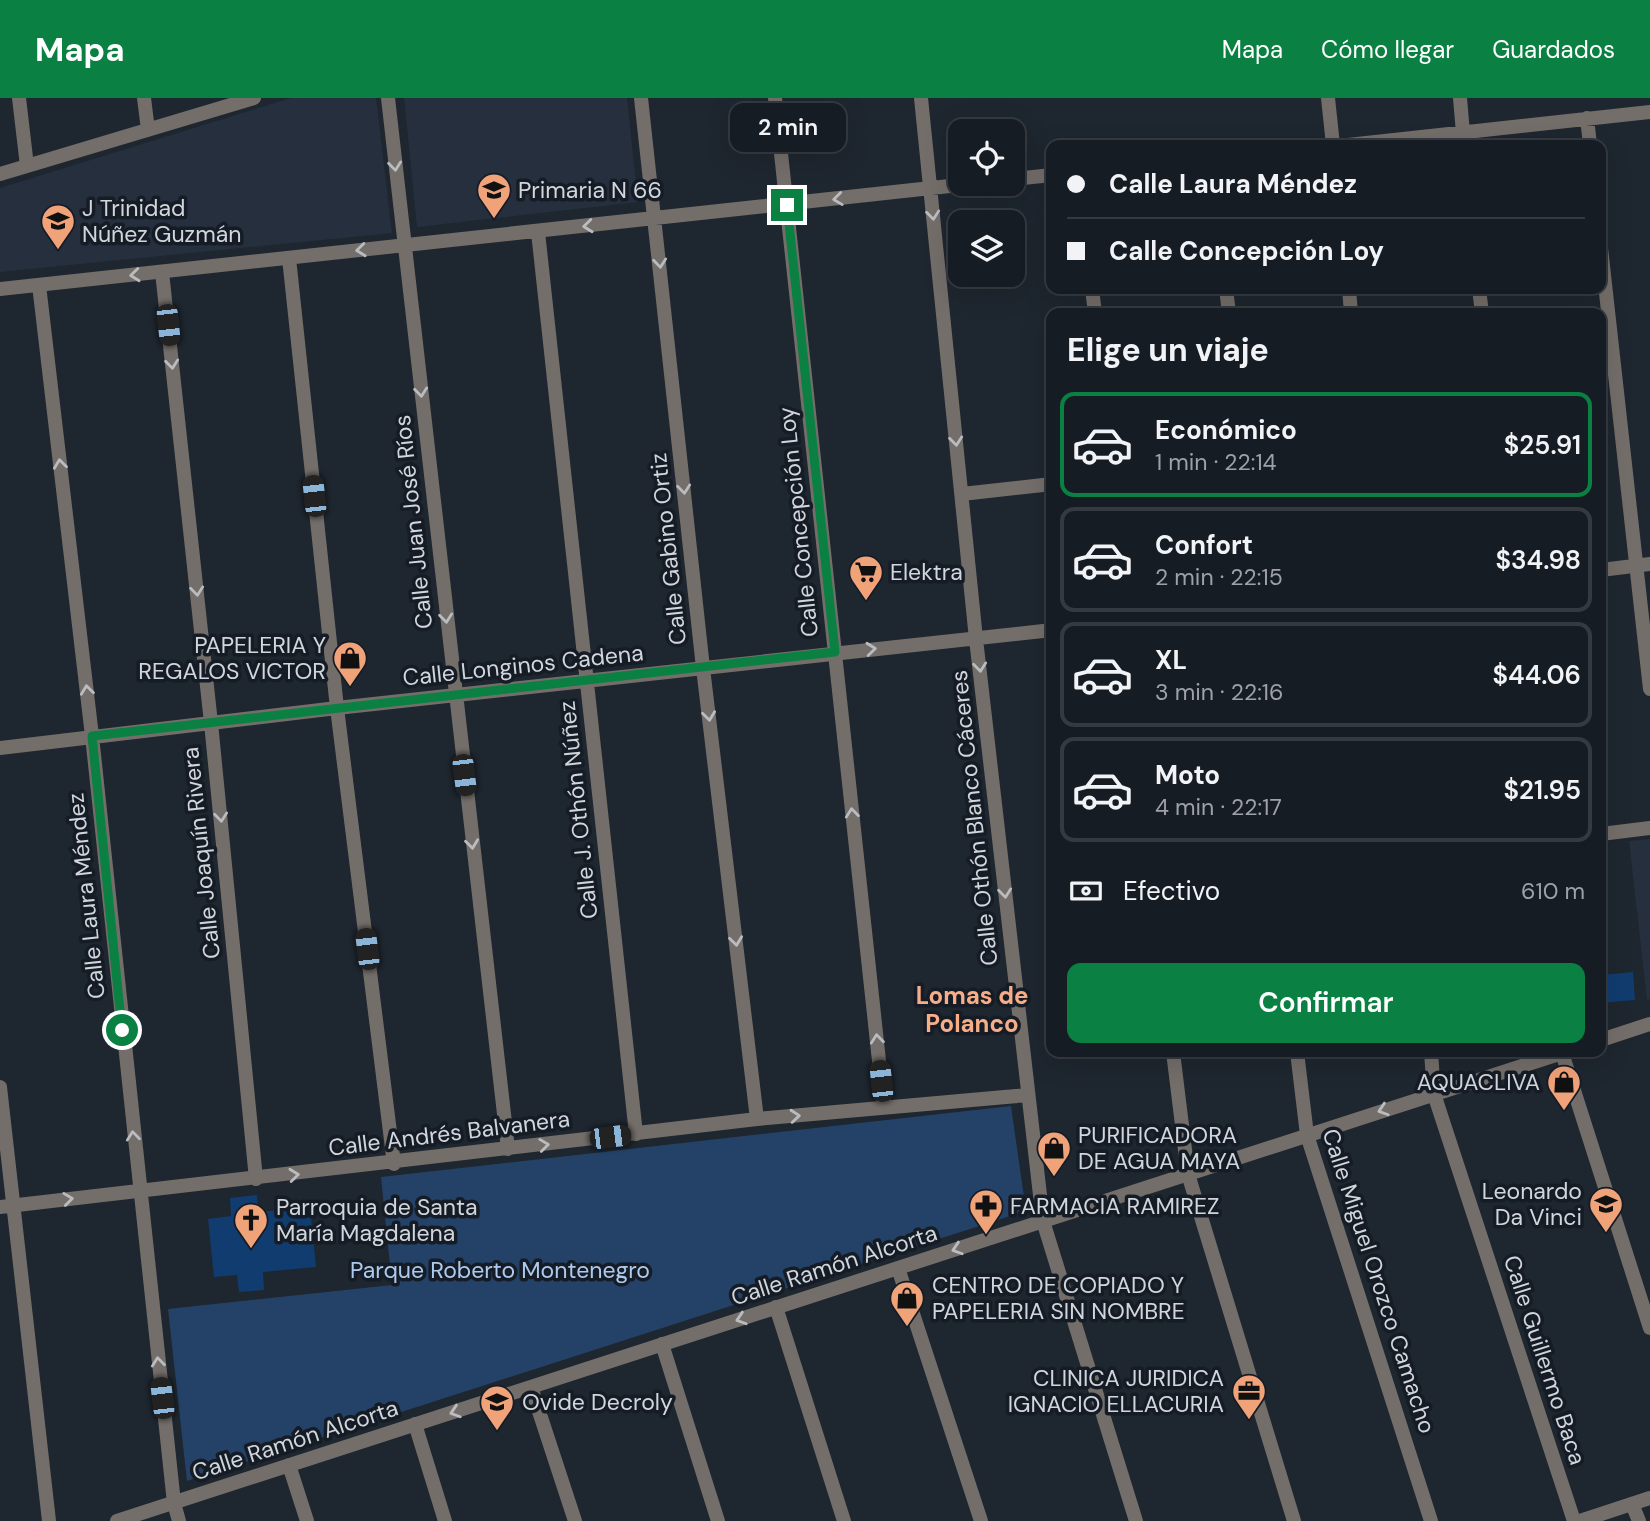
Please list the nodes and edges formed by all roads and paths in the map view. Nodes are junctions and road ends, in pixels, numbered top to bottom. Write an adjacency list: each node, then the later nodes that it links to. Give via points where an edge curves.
1 (19, 98): 17 (street)
2 (144, 98): 12 (street)
3 (254, 98): 12 (street)
4 (388, 98): 26 (street, Calle Juan José Ríos, one-way to 26)
5 (641, 98): 24 (street, Calle Gabino Ortiz)
6 (775, 98): 23 (street, Calle Concepción Loy)
7 (921, 98): 22 (street, Calle Othón Blanco Cáceres)
8 (1328, 98): 14 (street)
9 (1460, 98): 13 (street)
10 (1650, 112): 11 (street)
11 (1587, 118): 13 (street); 16 (street)
12 (148, 130): 17 (street)
13 (1464, 139): 15 (street)
14 (1332, 140)
15 (1445, 140)
16 (1589, 140)
17 (27, 166): 18 (street)
18 (0, 174)
19 (1046, 176): 20 (street)
20 (1025, 178)
21 (948, 186): 22 (street)
22 (930, 188): 23 (street, one-way to 23); 33 (street, Calle Othón Blanco Cáceres, one-way to 33)
23 (787, 205): 24 (street); 38 (street, Calle Concepción Loy)
24 (655, 219): 25 (street, one-way to 25); 39 (street, Calle Gabino Ortiz, one-way to 39)
25 (538, 232): 26 (street); 40 (street, Calle J. Othón Núñez)
26 (404, 246): 27 (street, one-way to 27); 42 (street, Calle Juan José Ríos, one-way to 42)
27 (289, 258): 28 (street); 43 (street)
28 (162, 272): 29 (street, one-way to 29); 44 (street, Calle Joaquín Rivera, one-way to 44)
29 (39, 285): 31 (street); 45 (street, Calle Laura Méndez, one-way to 29)
30 (1606, 286): 34 (street)
31 (0, 289)
32 (1046, 485): 33 (street)
33 (962, 494): 37 (street, Calle Othón Blanco Cáceres)
34 (1643, 565): 35 (street); 41 (street)
35 (1606, 569)
36 (1046, 631): 37 (street, Calle Longinos Cadena)
37 (976, 639): 38 (street, Calle Longinos Cadena, one-way to 37); 58 (street, Calle Othón Blanco Cáceres, one-way to 58)
38 (835, 652): 39 (street, Calle Longinos Cadena); 59 (street, Calle Concepción Loy, one-way to 38)
39 (703, 668): 40 (street, Calle Longinos Cadena); 60 (street, Calle Gabino Ortiz, one-way to 60)
40 (587, 681): 42 (street, Calle Longinos Cadena); 61 (street, Calle J. Othón Núñez)
41 (1650, 689)
42 (455, 695): 43 (street, Calle Longinos Cadena); 63 (street, Calle Juan José Ríos, one-way to 63)
43 (337, 708): 44 (street, Calle Longinos Cadena); 64 (street)
44 (211, 723): 45 (street, Calle Longinos Cadena); 66 (street, Calle Joaquín Rivera, one-way to 66)
45 (92, 736): 46 (street, Calle Longinos Cadena); 67 (street, Calle Laura Méndez, one-way to 45)
46 (0, 748)
47 (1650, 828): 48 (street)
48 (1606, 833)
49 (1650, 1024): 50 (street)
50 (1606, 1038)
51 (1174, 1057): 65 (street)
52 (1298, 1057): 62 (street, Calle Miguel Orozco Camacho)
53 (1431, 1057): 57 (street, Calle Guillermo Baca)
54 (1548, 1057): 57 (street, Calle Ramón Alcorta)
55 (1565, 1057): 72 (street)
56 (0, 1087): 68 (street)
57 (1434, 1094): 62 (street, Calle Ramón Alcorta, one-way to 62); 92 (street, Calle Guillermo Baca)
58 (1028, 1096): 59 (street, Calle Andrés Balvanera); 69 (street, Calle Othón Blanco Cáceres)
59 (884, 1107): 60 (street, Calle Andrés Balvanera, one-way to 59)
60 (757, 1119): 61 (street, Calle Andrés Balvanera)
61 (636, 1134): 63 (street, Calle Andrés Balvanera, one-way to 61)
62 (1307, 1135): 65 (street, Calle Ramón Alcorta); 91 (street, Calle Miguel Orozco Camacho)
63 (508, 1149): 64 (street, Calle Andrés Balvanera)
64 (394, 1164): 66 (street, Calle Andrés Balvanera, one-way to 64)
65 (1188, 1174): 69 (street, Calle Ramón Alcorta); 90 (street)
66 (256, 1179): 67 (street, Calle Andrés Balvanera)
67 (139, 1190): 68 (street, Calle Andrés Balvanera, one-way to 67); 78 (street, Calle Laura Méndez, one-way to 67)
68 (7, 1206): 80 (street)
69 (1043, 1221): 70 (street, Calle Ramón Alcorta, one-way to 70); 89 (street, Calle Othón Blanco Cáceres)
70 (898, 1268): 71 (street, Calle Ramón Alcorta); 88 (street)
71 (776, 1307): 73 (street, Calle Ramón Alcorta, one-way to 73); 87 (street)
72 (1650, 1328)
73 (662, 1344): 74 (street, Calle Ramón Alcorta); 86 (street)
74 (531, 1387): 75 (street, Calle Ramón Alcorta, one-way to 75); 85 (street)
75 (415, 1424): 76 (street, Calle Ramón Alcorta); 84 (street)
76 (289, 1465): 78 (street, Calle Ramón Alcorta); 83 (street)
77 (1650, 1498): 79 (street)
78 (174, 1503): 81 (street, Calle Ramón Alcorta); 82 (street, Calle Laura Méndez)
79 (1632, 1504): 93 (street); 94 (street)
80 (49, 1521)
81 (117, 1521)
82 (180, 1521)
83 (307, 1521)
84 (445, 1521)
85 (575, 1521)
86 (718, 1521)
87 (844, 1521)
88 (981, 1521)
89 (1136, 1521)
90 (1294, 1521)
91 (1431, 1521)
92 (1574, 1521)
93 (1580, 1521)
94 (1639, 1521)

